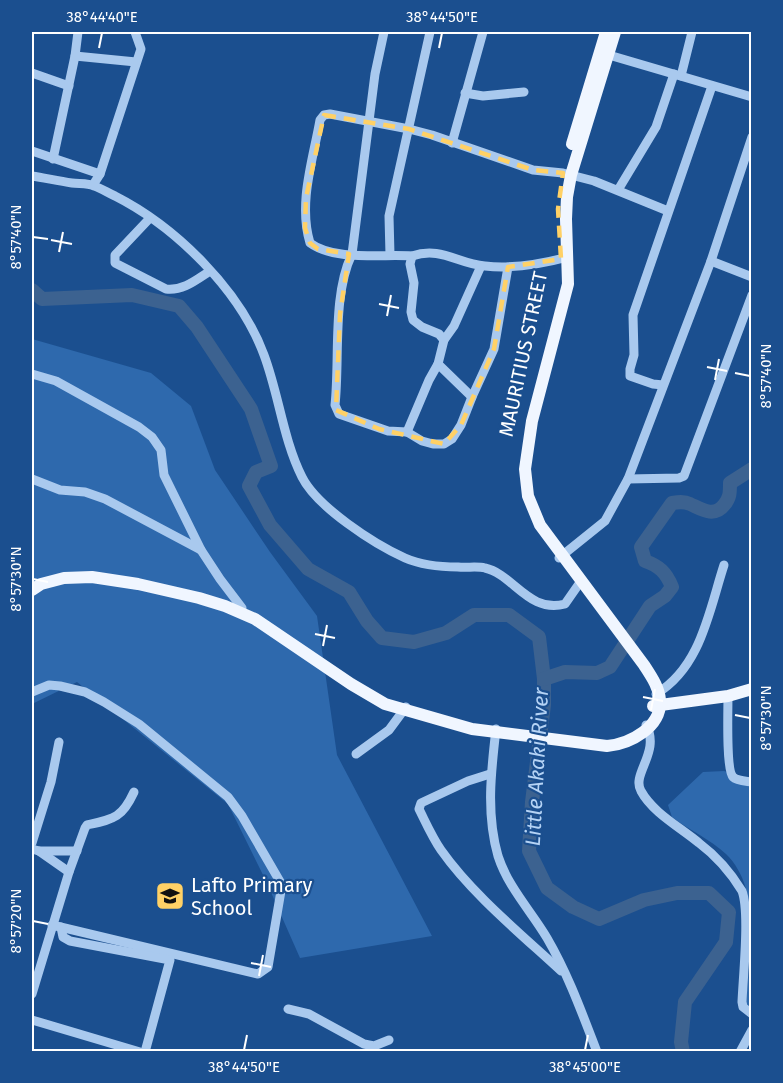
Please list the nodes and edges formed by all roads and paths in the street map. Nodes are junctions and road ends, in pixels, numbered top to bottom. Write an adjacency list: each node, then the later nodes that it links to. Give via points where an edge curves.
1 (78, 32): 10 (street)
2 (135, 32): 11 (street, via 141,49)
3 (384, 32): 19 (street)
4 (430, 32): 20 (street)
5 (483, 32): 17 (street)
6 (606, 32): 9 (main road, MAURITIUS STREET)
7 (615, 32): 9 (main road, MAURITIUS STREET)
8 (692, 32): 13 (street)
9 (604, 54): 13 (street); 26 (main road, MAURITIUS STREET)
10 (75, 57): 11 (street); 14 (street)
11 (136, 62): 25 (street)
12 (32, 73): 14 (street)
13 (677, 75): 15 (street); 29 (street, via 656,127)
14 (69, 86): 24 (street)
15 (712, 86): 18 (street); 30 (street)
16 (524, 92): 17 (street, via 483,96)
17 (465, 93): 22 (street)
18 (752, 97)
19 (370, 121): 20 (street); 32 (street); 32 (street, via 324,115 306,198 305,228 310,243 332,253)
20 (409, 129): 22 (street); 33 (street, via 389,216)
21 (752, 137): 36 (street)
22 (452, 143): 26 (street, via 533,170)
23 (32, 151): 24 (street)
24 (53, 159): 25 (street)
25 (100, 174): 28 (street)
26 (567, 174): 29 (street); 35 (main road, MAURITIUS STREET)
27 (32, 176): 28 (street)
28 (93, 185): 31 (street)
29 (618, 190): 30 (street)
30 (669, 211): 45 (street, via 633,315 634,355 630,369 633,378)
31 (150, 218): 39 (street); 39 (street, via 115,255 116,263 174,290)
32 (352, 254): 33 (street); 47 (street, via 346,268 340,314 336,410 379,429)
33 (390, 255): 34 (street)
34 (412, 256): 37 (street, via 435,252); 42 (street, via 413,320)
35 (565, 258): 38 (street); 51 (main road, MAURITIUS STREET, via 567,292 532,421 525,469 534,513)
36 (711, 261): 40 (street); 45 (street)
37 (481, 266): 38 (street); 42 (street)
38 (508, 267): 46 (street, via 494,349)
39 (210, 271): 53 (street, via 253,329 299,468 324,504 360,532 407,559 433,566 490,570 542,604 565,604)
40 (752, 277)
41 (752, 295): 49 (street, via 684,476)
42 (444, 340): 43 (street)
43 (438, 364): 46 (street); 47 (street)
44 (32, 374): 50 (street, via 56,381 152,436 161,450 164,475)
45 (663, 385): 49 (street)
46 (472, 397): 47 (street, via 462,425 444,444 422,441)
47 (406, 432)
48 (32, 479): 50 (street, via 60,490 105,499)
49 (628, 479): 51 (street, via 606,521)
50 (201, 550): 56 (street)
51 (561, 557): 53 (main road, MAURITIUS STREET)
52 (724, 565): 60 (street, via 694,655)
53 (580, 583): 60 (main road, MAURITIUS STREET, via 634,656)
54 (32, 585): 56 (main road, via 64,574 92,573 180,589)
55 (32, 590): 61 (main road, via 58,579 92,577 225,606 255,619 377,701)
56 (242, 608): 61 (main road)
57 (752, 689): 59 (main road)
58 (32, 692): 73 (street, via 54,685 77,690 139,724 228,797 282,885 268,967 258,974)
59 (728, 696): 60 (main road); 67 (street, via 731,774)
60 (656, 700): 62 (main road, via 656,716)
61 (405, 709): 63 (main road); 65 (street, via 389,730)
62 (646, 726): 63 (main road, via 618,740 595,741); 77 (street, via 651,744 640,777 641,792 715,857 744,896 742,1002)
63 (496, 731): 66 (street)
64 (58, 742): 69 (street, via 51,782)
65 (356, 754)
66 (490, 774): 74 (street, via 499,857 512,886); 74 (street, via 421,803 419,809 453,865 499,915)
67 (752, 782)
68 (134, 792): 71 (street, via 123,813 87,825)
69 (32, 843)
70 (35, 850): 71 (street); 72 (street)
71 (77, 851): 72 (street)
72 (69, 872): 73 (street)
73 (57, 926): 75 (street); 83 (street, via 63,937 70,940 170,960)
74 (567, 976): 84 (street)
75 (32, 994)
76 (288, 1009): 81 (street, via 309,1014)
77 (752, 1014)
78 (32, 1020): 82 (street)
79 (752, 1030): 85 (street)
80 (389, 1040): 81 (street)
81 (369, 1049)
82 (140, 1052)
83 (145, 1052)
84 (597, 1052)
85 (740, 1052)

